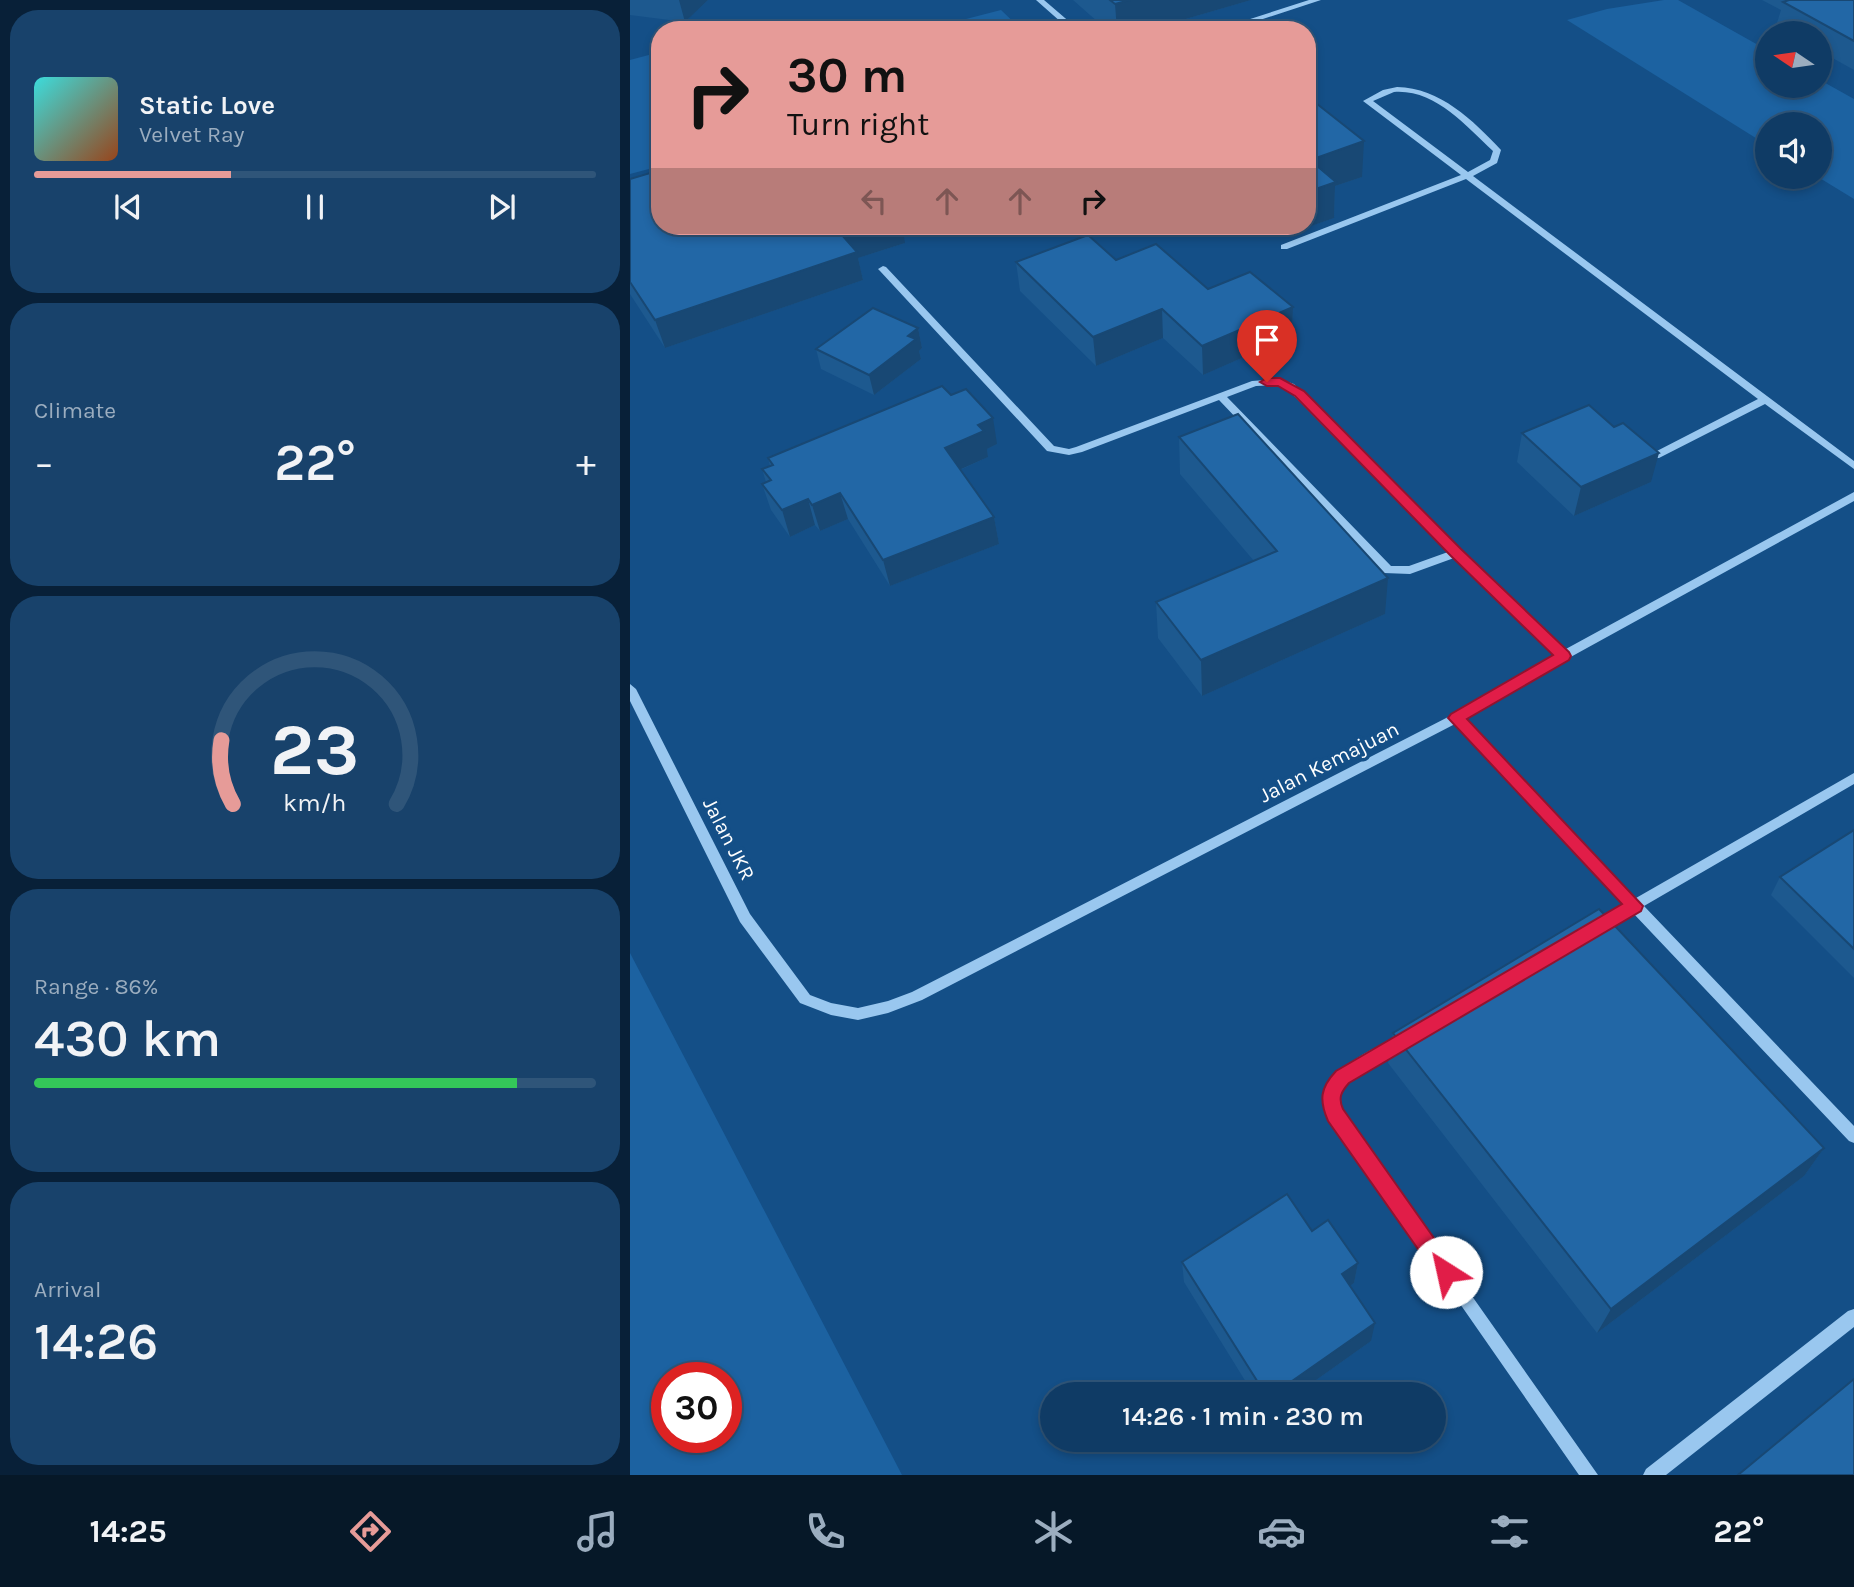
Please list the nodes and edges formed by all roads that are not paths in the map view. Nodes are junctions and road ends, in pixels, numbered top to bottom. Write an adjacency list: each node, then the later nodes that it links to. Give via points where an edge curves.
1 (1040, 0): 3 (street)
2 (1317, 0): 4 (street)
3 (1064, 21)
4 (1249, 21)
5 (1467, 176): 5 (street, via 1456,168 1367,101 1395,89 1420,90 1436,99 1497,150 1494,161); 7 (street); 11 (street)
6 (1315, 235): 8 (street)
7 (1316, 235)
8 (1284, 247)
9 (883, 269): 10 (street, via 1051,449 1079,450)
10 (1220, 397): 15 (street, via 1255,383 1290,386); 15 (street, via 1388,570 1410,570)
11 (1765, 400): 12 (street, via 1655,456); 13 (street)
12 (1632, 453)
13 (1854, 466)
14 (1854, 496): 16 (street, Jalan Kemajuan)
15 (1456, 553): 16 (street)
16 (1563, 656): 18 (street, Jalan Kemajuan)
17 (630, 689): 22 (street, Jalan JKR, via 745,918)
18 (1456, 718): 20 (street); 22 (street, Jalan Kemajuan, via 917,996 858,1014)
19 (1854, 778): 20 (street)
20 (1634, 906): 21 (lane); 25 (street)
21 (1587, 932)
22 (806, 999)
23 (1412, 1036): 24 (lane, via 1333,1087 1330,1102)
24 (1335, 1114): 27 (street)
25 (1854, 1136)
26 (1854, 1317): 28 (street)
27 (1589, 1475)
28 (1652, 1475)

